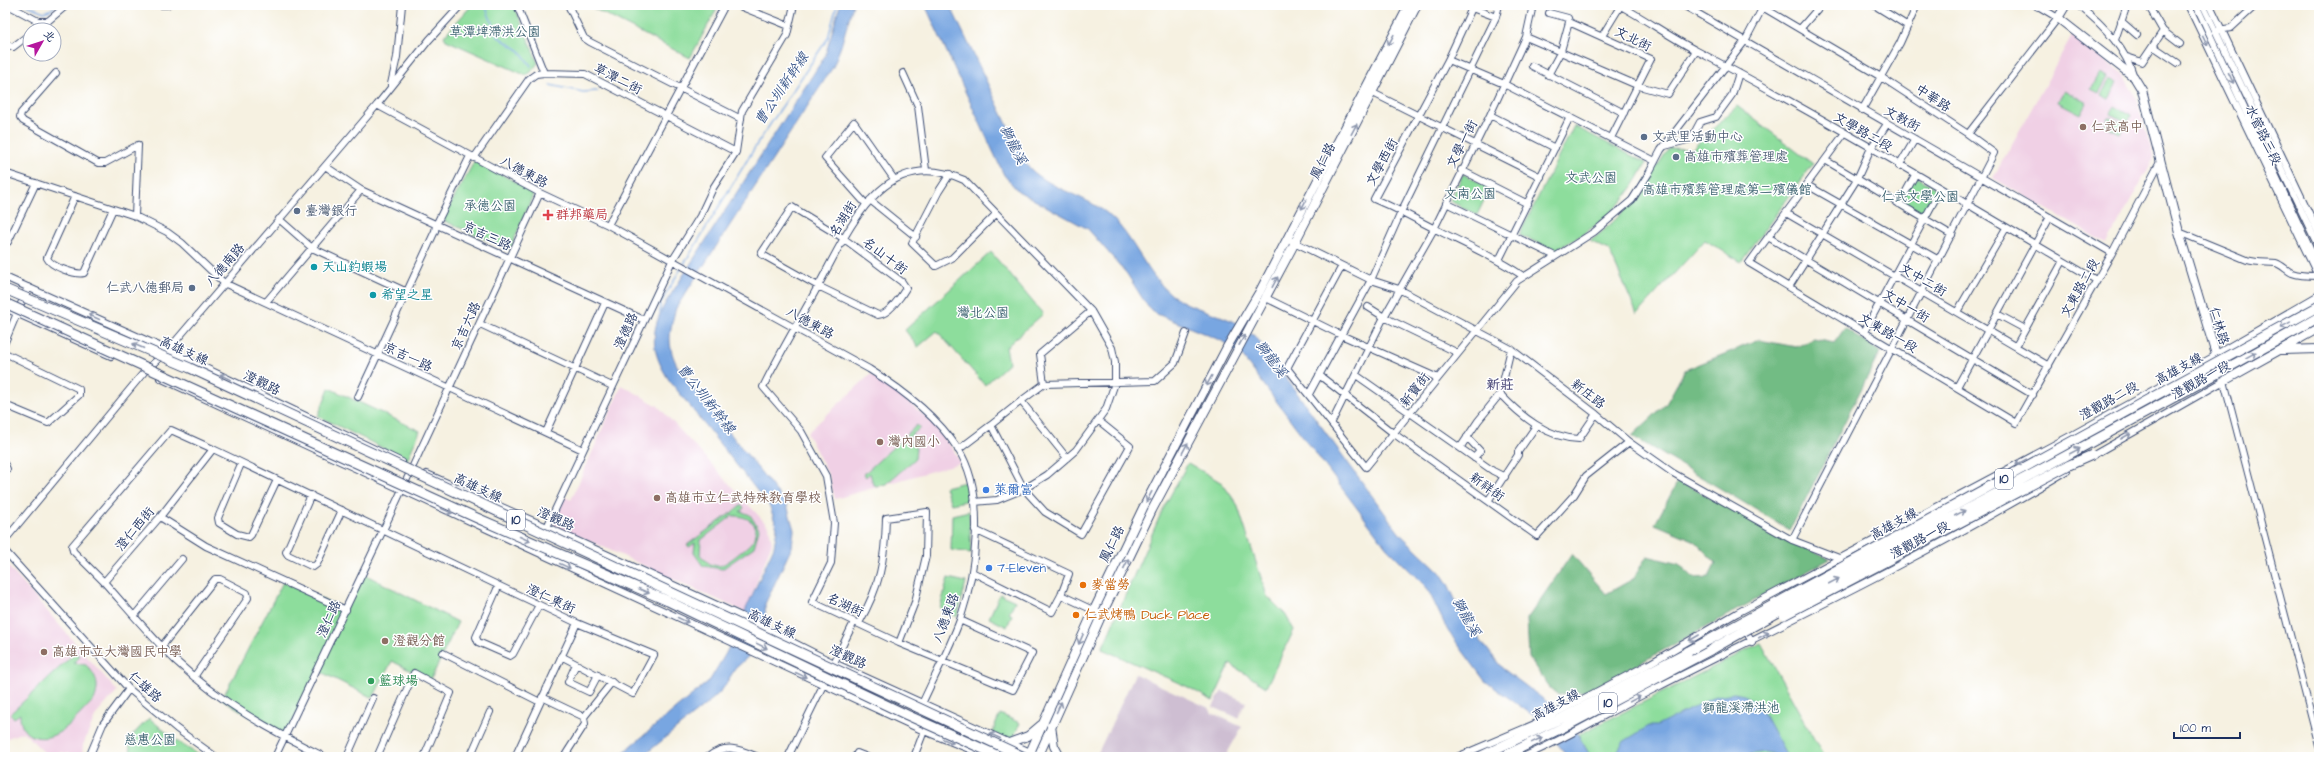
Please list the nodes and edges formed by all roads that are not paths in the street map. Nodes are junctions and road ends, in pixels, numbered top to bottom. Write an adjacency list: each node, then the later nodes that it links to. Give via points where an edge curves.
1 (8, 5): 36 (street, via 38,21)
2 (67, 5): 36 (street)
3 (132, 5): 4 (street)
4 (167, 5)
5 (402, 5): 72 (street, via 397,58)
6 (461, 5): 72 (street, 八德南路)
7 (517, 5): 58 (street)
8 (568, 5): 74 (street, via 584,38)
9 (726, 5): 74 (street)
10 (737, 5): 39 (street)
11 (794, 5): 39 (street)
12 (1409, 5): 75 (main road, 鳳仁路, one-way to 75)
13 (1417, 5): 76 (main road, 鳳仁路)
14 (1499, 5): 34 (street)
15 (1533, 5): 47 (street, 文學一街)
16 (1620, 5): 46 (street); 55 (street, 文學路二段)
17 (1683, 5): 50 (street, 文教街)
18 (1821, 5): 41 (street)
19 (1874, 5): 40 (street)
20 (1917, 5): 40 (street)
21 (2049, 5): 32 (main road)
22 (2066, 5): 35 (main road)
23 (2078, 5): 49 (street)
24 (2126, 5): 37 (street)
25 (2148, 5): 43 (street)
26 (2188, 5): 163 (street, 水管路三段, one-way to 163)
27 (2196, 5): 44 (street, 水管路三段)
28 (2203, 5): 42 (street, 水管路三段)
29 (2210, 5): 42 (street, 水管路三段)
30 (2256, 5): 42 (street, via 2231,28)
31 (1762, 6): 41 (street, 中華路); 50 (street, 新寶街)
32 (2036, 6): 35 (street)
33 (1549, 12): 38 (street, 文北街, via 1568,18)
34 (1496, 17): 57 (street, 文學西街, via 1472,8); 62 (street)
35 (2058, 18): 69 (main road, 仁林路); 88 (street)
36 (48, 21)
37 (2121, 21): 45 (street); 49 (street)
38 (1569, 22): 46 (street, 文北街); 54 (street)
39 (790, 26): 84 (street, via 744,106)
40 (1908, 26): 68 (street)
41 (1800, 29): 68 (street, 中華路)
42 (2219, 30): 44 (street); 138 (street, 水管路三段); 149 (street, 水管路三段)
43 (2163, 31): 52 (street); 53 (street)
44 (2209, 32): 159 (street, 水管路三段, one-way to 159)
45 (2137, 35)
46 (1602, 36): 73 (street, 文北街, via 1651,59)
47 (1526, 37): 54 (street); 71 (street, 文學一街)
48 (22, 40): 51 (street, via 13,47)
49 (2115, 40): 56 (street)
50 (1745, 41): 61 (street, 新寶街); 78 (street, 文教街)
51 (5, 44)
52 (2180, 44)
53 (2153, 46): 56 (street, via 2142,62); 59 (street)
54 (1560, 51): 67 (street); 73 (street)
55 (1696, 51): 61 (street, 文學路二段); 73 (street, via 1668,94)
56 (2127, 58): 69 (street)
57 (1448, 60): 62 (street); 82 (street, 文學西街)
58 (540, 62): 64 (street); 70 (street)
59 (2178, 62)
60 (1532, 66): 67 (street)
61 (1728, 66): 66 (street, 文學路二段); 92 (street, 新寶街)
62 (1471, 70): 71 (street); 86 (street)
63 (56, 73): 127 (street, via 20,117 98,163 105,164 138,145)
64 (544, 73): 70 (street, 草潭二街, via 536,74); 81 (street, 草潭二街, via 585,74)
65 (903, 73): 102 (street, via 918,106)
66 (1739, 73): 87 (street, 文學路二段); 92 (street, via 1732,95 1716,117 1700,122 1690,139)
67 (1548, 75): 79 (street)
68 (1881, 77): 78 (street); 88 (street, 中華路)
69 (2134, 77): 99 (main road, 仁林路, via 2142,90)
70 (529, 79): 96 (street)
71 (1504, 84): 80 (street, 文學一街); 83 (street)
72 (391, 86): 77 (street, 八德南路)
73 (1639, 86): 79 (street, 文北街)
74 (680, 88): 81 (street); 84 (street)
75 (1365, 88): 76 (street); 143 (main road, 鳳仁路, one-way to 143)
76 (1373, 93): 82 (street); 145 (main road, 鳳仁路, one-way to 76)
77 (377, 105): 96 (street, 八德東路); 100 (street, 八德南路)
78 (1862, 110): 85 (street, 文教街)
79 (1624, 113): 89 (street, 文北街)
80 (1490, 115): 91 (street, 文學一街); 93 (street)
81 (666, 116): 95 (street, 草潭二街); 132 (street)
82 (1418, 117): 86 (street); 124 (street, 文學西街, via 1374,199)
83 (1570, 117): 89 (street); 93 (street)
84 (741, 119): 95 (street)
85 (1887, 124): 90 (street, 文教街); 94 (street)
86 (1443, 129): 91 (street); 124 (street)
87 (1844, 134): 94 (street, 文學路二段); 97 (street)
88 (1968, 134): 108 (street, 中華路, via 1994,153)
89 (1611, 138): 98 (street)
90 (1916, 139): 101 (street); 108 (street, 文教街)
91 (1474, 144): 103 (street, 文學一街); 107 (street)
92 (1665, 146): 98 (street, 新寶街)
93 (1555, 148): 107 (street)
94 (1871, 148): 101 (street, 文學路二段); 109 (street)
95 (736, 152): 156 (street, 澄德路)
96 (472, 157): 115 (street, 八德東路); 131 (street)
97 (1825, 160): 109 (street); 112 (street)
98 (1655, 161): 151 (street, 新寶街, via 1632,200 1594,232)
99 (2160, 162): 135 (main road, 仁林路); 150 (street, 文東路二段)
100 (325, 166): 113 (street, 京吉三路); 129 (street, 八德南路)
101 (1899, 166): 106 (street, 文學路二段)
102 (926, 170): 105 (street, 名湖街); 110 (street, 名湖街)
103 (1461, 170): 118 (street, 文學一街); 119 (street)
104 (5, 173): 111 (street, 京吉一路)
105 (950, 174): 126 (street, 名湖街, via 964,180); 140 (street)
106 (1915, 175): 114 (street, 文學路二段); 121 (street)
107 (1541, 177): 119 (street)
108 (1982, 177): 122 (street); 128 (street, 文教街)
109 (1857, 178): 120 (street); 121 (street)
110 (894, 179): 117 (street, 名湖街); 117 (street, via 854,122 825,158)
111 (36, 183): 116 (street, 京吉一路); 144 (street, via 8,242)
112 (1807, 185): 120 (street); 125 (street)
113 (361, 190): 131 (street, 京吉三路); 148 (street)
114 (1940, 190): 122 (street, 文學路二段); 130 (street)
115 (540, 193): 132 (street, 八德東路); 152 (street, 京吉六路)
116 (75, 196): 123 (street, 京吉一路); 123 (street, via 47,258 51,263 78,274 84,273)
117 (867, 202): 140 (street); 142 (street, 名湖街)
118 (1446, 203): 134 (street, 文學一街); 139 (street)
119 (1528, 204): 139 (street)
120 (1840, 204): 136 (street); 146 (street)
121 (1899, 204): 130 (street)
122 (1967, 205): 133 (street, 文學路二段); 137 (street)
123 (113, 209): 127 (street, 京吉一路)
124 (1402, 210): 134 (street, 文學西街); 164 (street)
125 (1786, 213): 136 (street, 文中二街); 141 (street)
126 (996, 214): 140 (street, via 952,258 936,266 912,243); 183 (street, 名湖街)
127 (135, 216): 166 (street, 京吉一路, via 167,232 182,243)
128 (2050, 217): 147 (street); 150 (street, 文教街)
129 (279, 219): 148 (street); 166 (street, 八德南路)
130 (1925, 219): 137 (street); 146 (street)
131 (436, 225): 152 (street, 京吉三路); 173 (street)
132 (608, 225): 156 (street, 八德東路)
133 (2006, 228): 147 (street, 文學路二段); 184 (street)
134 (1434, 229): 153 (street, 文學西街); 171 (street, 文學一街)
135 (2179, 232): 163 (street, via 2247,260 2273,263 2293,273); 213 (main road, 仁林路)
136 (1822, 234): 154 (street); 161 (street, 文中二街)
137 (1952, 234): 155 (street)
138 (2319, 234)
139 (1512, 235): 151 (street); 153 (street)
140 (916, 236)
141 (1768, 237): 154 (street, 文中一街); 169 (street, 文東路一段, via 1749,263)
142 (843, 238): 167 (street, 名湖街); 167 (street, 名山十街, via 792,207 761,254); 167 (street, 名山十街, via 902,282 906,288 887,311 878,315)
143 (1287, 239): 145 (street, 新庄路); 286 (main road, 鳳仁路, one-way to 286, via 1143,508)
144 (5, 243)
145 (1295, 243): 158 (street, 新庄路); 175 (main road, 鳳仁路, one-way to 145)
146 (1911, 244): 155 (street); 161 (street)
147 (2035, 245): 157 (street, 文學路二段); 187 (street)
148 (312, 248): 173 (street); 176 (street)
149 (2319, 248)
150 (2112, 253): 165 (street, 文東路二段)
151 (1555, 256): 160 (street, 新寶街)
152 (509, 258): 178 (street, 京吉三路); 193 (street, 京吉六路)
153 (1499, 260): 160 (street, 文學西街)
154 (1806, 260): 169 (street); 179 (street, 文中一街)
155 (1939, 260): 172 (street)
156 (672, 261): 191 (street, 澄德路); 194 (street, 八德東路)
157 (2063, 261): 165 (street, 文學路二段); 198 (street)
158 (1342, 266): 164 (street, 新庄路); 192 (street)
159 (2319, 268)
160 (1523, 276): 196 (street, 新寶街)
161 (1894, 276): 172 (street, 文中二街); 179 (street)
162 (5, 277): 168 (street, 澄觀路)
163 (2318, 277)
164 (1370, 280): 171 (street, 新庄路); 201 (street)
165 (2096, 280): 215 (street, 文東路二段)
166 (224, 283): 176 (street, 京吉一路); 208 (street, 八德南路)
167 (818, 286): 194 (street, 名湖街)
168 (28, 287): 186 (street); 208 (street, 澄觀路, one-way to 168)
169 (1789, 287): 199 (street, 文東路一段)
170 (5, 289): 321 (highway, 高雄支線 / 10, one-way to 170, bridge, via 190,368)
171 (1399, 289): 188 (street, 文學一街); 196 (street, 新庄路)
172 (1922, 291): 184 (street, 文中二街); 190 (street)
173 (407, 292): 212 (street)
174 (2319, 296): 213 (main road, 澄觀路二段)
175 (1266, 298): 192 (street); 288 (main road, 鳳仁路, one-way to 175, via 1152,510)
176 (266, 302): 212 (street, 京吉一路)
177 (5, 303): 339 (highway, 高雄支線 / 10, one-way to 339, bridge, via 477,518 668,601 907,716)
178 (605, 303): 191 (street, 京吉三路); 217 (street)
179 (1879, 303): 190 (street, 文中一街); 199 (street)
180 (2319, 306): 299 (highway, 高雄支線 / 10, one-way to 299, bridge)
181 (1368, 307): 188 (street)
182 (5, 308): 186 (street)
183 (1091, 311): 224 (street, 名湖街, via 1112,348); 225 (street, via 1040,354)
184 (1957, 312): 197 (street, 文中二街)
185 (2319, 313): 209 (main road, via 2300,326)
186 (16, 314): 202 (street); 218 (street)
187 (1997, 314): 197 (street); 198 (street)
188 (1384, 317): 203 (street, 文學一街); 211 (street)
189 (2319, 317): 298 (highway, 高雄支線 / 10, one-way to 189, bridge)
190 (1907, 319): 205 (street); 214 (street, 文中一街)
191 (644, 320): 227 (street, 澄德路)
192 (1313, 322): 201 (street); 230 (street, via 1287,368)
193 (480, 324): 217 (street); 229 (street, 京吉六路)
194 (795, 327): 252 (street, 八德東路, via 895,385 932,417); 293 (street, 名湖街, via 763,387 801,431 826,476 834,523 831,563 812,602)
195 (2319, 328): 209 (main road, 澄觀路一段)
196 (1476, 329): 206 (street, 新庄路); 211 (street, 新寶街)
197 (1988, 330): 204 (street, 文中二街); 214 (street)
198 (2025, 330): 204 (street)
199 (1864, 332): 205 (street, 文東路一段)
200 (1186, 333): 224 (street, via 1175,363 1155,381)
201 (1341, 335): 203 (street); 220 (street)
202 (5, 342)
203 (1369, 346): 221 (street, 文學一街); 222 (street)
204 (2016, 346): 215 (street, 文中二街)
205 (1892, 347): 228 (street, 文東路一段); 274 (street)
206 (1511, 349): 231 (street); 239 (street, 新庄路)
207 (2319, 349): 209 (main road)
208 (168, 350): 218 (street, 八德南路); 258 (street, 澄觀路, one-way to 208)
209 (2282, 350): 223 (main road, 澄觀路一段)
210 (5, 352): 236 (street, via 80,389 79,395 48,423)
211 (1458, 353): 222 (street, 新寶街)
212 (378, 354): 229 (street, 京吉一路); 234 (street)
213 (2215, 356): 216 (main road, 仁林路); 219 (street, 澄觀路二段)
214 (1972, 359): 228 (street); 233 (street, 文中一街)
215 (2049, 366): 233 (street, 文東路二段)
216 (2220, 366): 223 (main road, 仁林路); 226 (street)
217 (575, 370): 227 (street); 245 (street)
218 (145, 372): 264 (street); 273 (street, 八德南路)
219 (2183, 374): 226 (street); 261 (street, 澄觀路二段, one-way to 261)
220 (1319, 375): 230 (street); 232 (street, 新祥街)
221 (1356, 375): 232 (street, 文學一街); 238 (street)
222 (1438, 378): 238 (street, 新寶街)
223 (2224, 381): 237 (street, 澄觀路一段); 320 (street, 仁林路)
224 (1115, 383): 225 (street); 240 (street, 名湖街)
225 (1044, 384): 235 (street)
226 (2188, 385): 237 (street, via 2178,397)
227 (612, 386): 251 (street, 澄德路)
228 (1957, 387): 242 (street, 文東路一段)
229 (449, 388): 245 (street, 京吉一路); 258 (street, 京吉六路)
230 (1309, 394): 241 (street)
231 (1500, 394): 244 (street); 247 (street)
232 (1345, 395): 241 (street, 文學一街); 246 (street, 新祥街)
233 (2033, 395): 242 (street, 文東路二段)
234 (358, 397)
235 (1021, 401): 243 (street); 254 (street)
236 (5, 405)
237 (2174, 409): 253 (street, 澄觀路一段, one-way to 237)
238 (1411, 414): 246 (street, 新寶街); 250 (street)
239 (1596, 414): 244 (street, via 1579,440); 248 (street, 新庄路)
240 (1099, 421): 254 (street, 名湖街); 263 (street, via 1130,446 1081,534 1045,512)
241 (1332, 422): 246 (street, 新寶街, via 1366,467)
242 (2016, 423)
243 (991, 425): 252 (street); 263 (street)
244 (1536, 426): 260 (street)
245 (546, 432): 251 (street, 京吉一路)
246 (1393, 433): 266 (street, 新祥街)
247 (1467, 437): 250 (street); 255 (street, via 1480,451)
248 (1629, 442): 266 (street, 新祥街, via 1586,476 1574,495 1537,536); 274 (street, 新庄路, via 1673,473)
249 (213, 448): 256 (street); 269 (street, 澄仁西街); 280 (street, via 171,430 72,546 73,551)
250 (1460, 448): 255 (street)
251 (583, 450): 270 (street, 澄德路)
252 (958, 450): 267 (street, 八德東路, via 968,472)
253 (2092, 455): 279 (street, 澄觀路一段, via 1990,517); 298 (highway, bridge, via 1750,632)
254 (1067, 458): 263 (street, 名湖街, via 1047,475)
255 (1474, 458): 260 (street)
256 (242, 464): 262 (street); 262 (street, via 218,518 219,523 237,534 251,536)
257 (5, 465): 259 (street)
258 (413, 467): 264 (street, 京吉六路); 270 (street, 澄觀路)
259 (5, 472)
260 (1505, 477): 266 (street)
261 (1992, 477): 276 (street, 澄觀路一段); 299 (highway, bridge, via 1981,486 1716,631)
262 (277, 480): 265 (street)
263 (1024, 489): 267 (street, 名湖街, via 997,500)
264 (402, 490): 272 (street, 澄仁路); 308 (street, one-way to 308)
265 (311, 495): 268 (street); 268 (street, via 286,552 288,556 314,567 318,564)
266 (1488, 501)
267 (974, 502): 271 (street, 八德東路)
268 (342, 510): 272 (street)
269 (160, 517): 280 (street, 澄仁西街); 285 (street, via 206,546)
270 (547, 527): 303 (street, 澄觀路, via 743,617)
271 (976, 530): 278 (street, 八德東路); 283 (street, via 1069,574)
272 (383, 531): 282 (street, 澄仁東街); 285 (street, 澄仁路)
273 (5, 540)
274 (1792, 540): 276 (street, 新庄路)
275 (5, 551): 309 (street, 仁雄路)
276 (1839, 558): 279 (street); 281 (street, 新庄路); 287 (street, 澄觀路一段)
277 (182, 559): 289 (street)
278 (972, 572): 283 (street, via 1052,612); 291 (street, 八德東路)
279 (1881, 574): 281 (street, 澄觀路一段)
280 (104, 582): 289 (street)
281 (1865, 583): 294 (street, 澄觀路一段, one-way to 281)
282 (498, 587): 284 (street, 澄仁東街); 284 (street, via 476,637 478,642 510,656)
283 (1061, 595): 286 (street)
284 (539, 606): 292 (street, 澄仁東街)
285 (346, 610): 318 (street, 澄仁路)
286 (1094, 610): 288 (street); 315 (main road, 鳳仁路, one-way to 315)
287 (1738, 613): 290 (street, 澄觀路一段); 294 (street)
288 (1102, 614): 315 (main road, 鳳仁路, one-way to 288)
289 (134, 616): 296 (street)
290 (1729, 618): 297 (street); 343 (street, 澄觀路一段, one-way to 343, via 1537,723)
291 (960, 620): 302 (street, 八德東路); 302 (street, 名湖街, via 1032,653 1012,690)
292 (577, 623): 301 (street, 澄仁東街); 307 (street, via 654,655 633,694)
293 (856, 623): 295 (street, 名湖街); 295 (street, via 873,597 883,561 886,518 927,512 926,556 915,602); 303 (street)
294 (1752, 642): 297 (street, 澄觀路一段)
295 (899, 643): 302 (street, 名湖街)
296 (162, 646): 306 (street); 306 (street, via 215,579 247,592 248,598)
297 (1742, 646): 346 (street, 澄觀路一段, one-way to 297)
298 (1714, 648): 345 (highway, 高雄支線 / 10, one-way to 298)
299 (1689, 651): 344 (highway, 高雄支線 / 10, via 1556,721)
300 (443, 653): 311 (street)
301 (561, 656): 304 (street); 311 (street, 澄仁東街)
302 (942, 660): 312 (street, 八德東路)
303 (834, 663): 308 (street); 312 (street, 澄觀路)
304 (576, 664): 305 (street); 305 (street, via 568,682 589,692)
305 (598, 675): 307 (street)
306 (194, 677): 318 (street, via 228,703)
307 (612, 682): 314 (street)
308 (823, 684): 316 (street); 334 (street)
309 (129, 689): 322 (street, via 102,724); 323 (street, 仁雄路)
310 (373, 698): 326 (street)
311 (541, 700): 314 (street); 330 (street, 澄仁東街)
312 (922, 702): 316 (street, 八德東路); 319 (street, 澄觀路, one-way to 312)
313 (490, 712): 329 (street)
314 (584, 717): 331 (street, via 585,724)
315 (1048, 724): 319 (main road, via 1028,736); 321 (main road, 鳳仁路); 341 (main road, 鳳仁路); 342 (main road)
316 (912, 726): 317 (street)
317 (924, 731): 337 (street); 338 (street, one-way to 338); 340 (main road, via 946,726)
318 (285, 738): 324 (street, 澄仁路); 325 (street)
319 (1009, 743): 321 (street, 澄觀路)
320 (2319, 746)
321 (1028, 755): 341 (street)
322 (89, 757)
323 (216, 757)
324 (275, 757)
325 (325, 757)
326 (347, 757)
327 (377, 757): 328 (street, via 414,673 451,693)
328 (424, 757)
329 (470, 757)
330 (515, 757)
331 (564, 757)
332 (708, 757): 333 (street, via 725,747 736,747)
333 (758, 757)
334 (788, 757)
335 (855, 757): 336 (street, via 857,753)
336 (867, 757)
337 (914, 757)
338 (989, 757)
339 (1000, 757)
340 (1012, 757)
341 (1039, 757)
342 (1060, 757)
343 (1457, 757)
344 (1479, 757)
345 (1502, 757)
346 (1523, 757)

